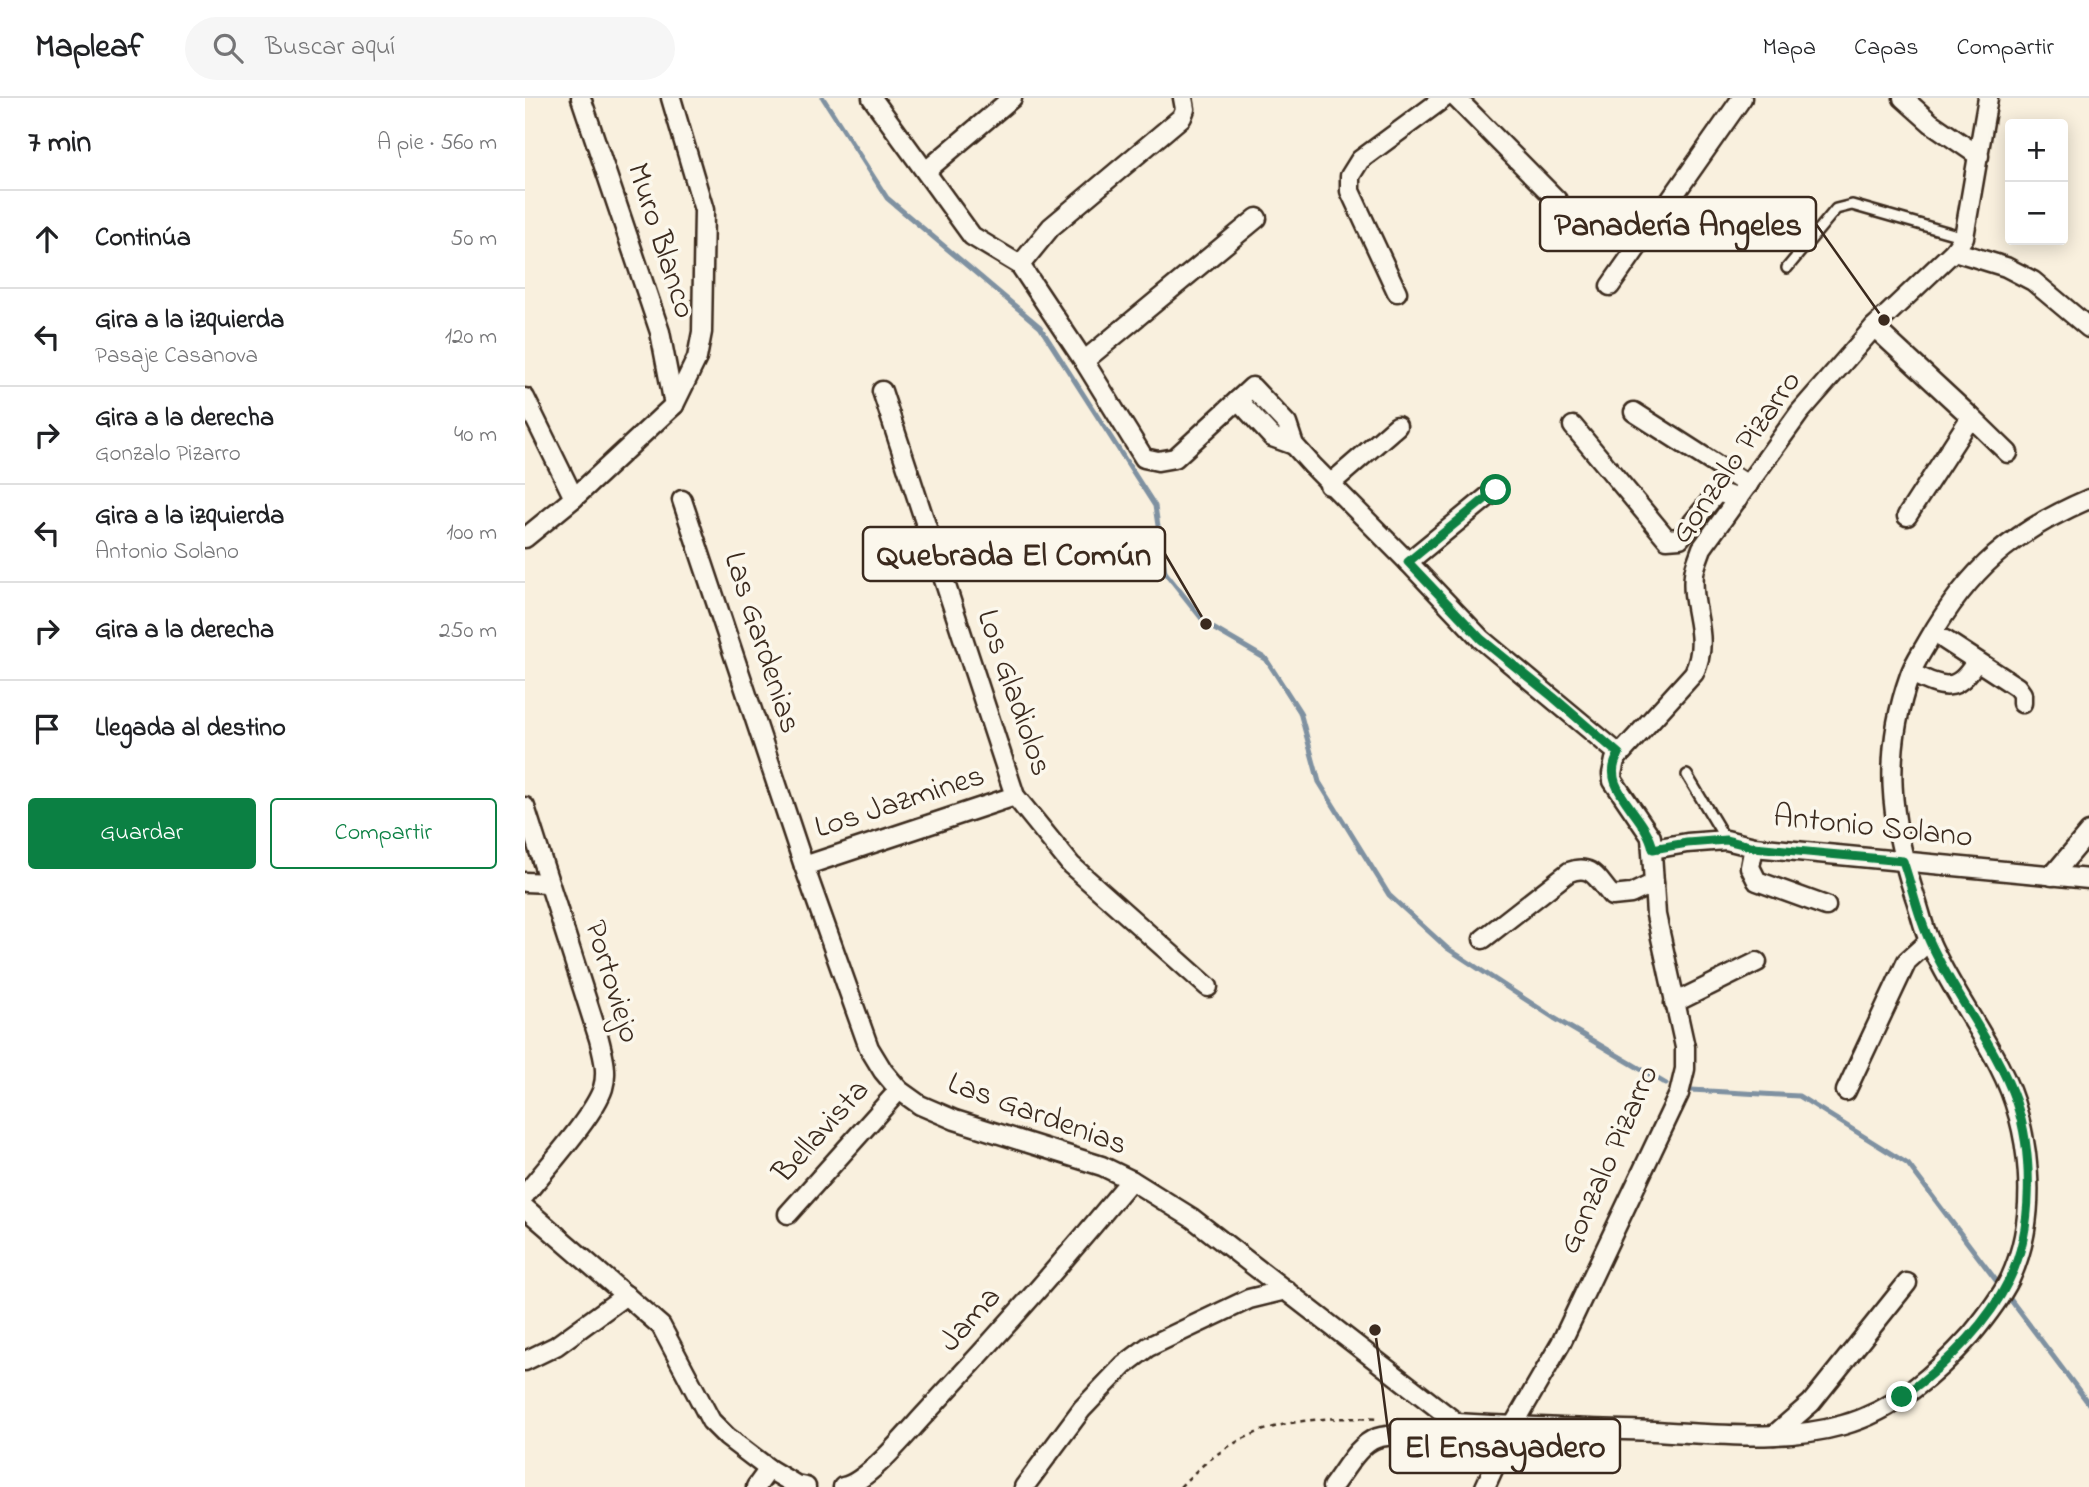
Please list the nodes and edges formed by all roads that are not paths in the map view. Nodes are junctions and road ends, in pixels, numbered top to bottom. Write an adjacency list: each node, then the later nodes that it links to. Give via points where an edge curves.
1 (581, 98): 26 (street, Muro Blanco, via 660,332)
2 (671, 98): 26 (street, via 704,210 702,332 697,358)
3 (872, 98): 12 (street)
4 (1012, 98): 12 (street)
5 (1183, 98): 16 (street, via 1182,117 1051,228)
6 (1444, 98): 19 (street, via 1360,160 1350,176 1350,191)
7 (1456, 98): 13 (street)
8 (1742, 98): 18 (street)
9 (1903, 98): 11 (street)
10 (1988, 98): 11 (street)
11 (1979, 156): 15 (street)
12 (926, 172): 16 (street, via 972,236)
13 (1557, 200)
14 (1257, 218): 22 (street)
15 (1959, 244): 17 (lane, via 1844,206 1836,209); 20 (street, Gonzalo Pizarro); 21 (street, via 2033,281)
16 (1020, 265): 22 (street)
17 (1787, 268)
18 (1610, 286)
19 (1397, 292)
20 (1874, 327): 28 (street); 35 (street, Gonzalo Pizarro, via 1800,412)
21 (2089, 328)
22 (1084, 361): 25 (street, via 1149,461 1175,458)
23 (882, 391): 48 (street, Los Gladiolos)
24 (525, 398): 36 (street)
25 (1238, 400): 31 (street, via 1272,436); 31 (street, via 1252,387 1287,424)
26 (674, 405): 36 (street)
27 (1634, 412): 35 (street)
28 (1971, 417): 32 (street); 39 (street)
29 (1397, 426): 33 (street)
30 (1573, 426): 35 (street, via 1667,539 1680,538 1715,495)
31 (1296, 447): 33 (street)
32 (2008, 453)
33 (1329, 485): 41 (street)
34 (1496, 490): 41 (street)
35 (1743, 492): 46 (street, Gonzalo Pizarro, via 1695,565 1702,639 1694,673)
36 (574, 498): 40 (street)
37 (2089, 499): 44 (street, via 1996,552 1946,611)
38 (682, 500): 55 (street, Las Gardenias)
39 (1907, 516)
40 (525, 538)
41 (1408, 562): 46 (street, via 1481,639)
42 (1945, 640): 43 (street)
43 (1976, 661): 44 (street, via 1962,681 1949,687); 45 (street, via 2017,687)
44 (1911, 673): 54 (street, via 1890,782)
45 (2022, 703)
46 (1619, 754): 53 (street, Gonzalo Pizarro, via 1612,768 1613,781 1651,836)
47 (1687, 775): 51 (lane)
48 (1014, 796): 55 (street, Los Jazmines); 65 (street, Los Gladiolos, via 1071,866)
49 (525, 807): 59 (street, Portoviejo)
50 (2089, 832): 56 (street)
51 (1726, 840): 52 (street, Antonio Solano); 53 (street, Antonio Solano)
52 (1754, 847): 54 (street, Antonio Solano); 61 (street, via 1749,867 1757,881)
53 (1653, 849): 60 (street, Gonzalo Pizarro)
54 (1903, 861): 56 (street, Antonio Solano); 63 (street)
55 (804, 866): 67 (street, Las Gardenias, via 869,1048)
56 (2052, 876): 57 (street, Antonio Solano)
57 (2089, 879)
58 (525, 882): 59 (street)
59 (549, 883): 70 (street, Portoviejo, via 605,1066 603,1088 590,1112)
60 (1654, 883): 62 (street, via 1623,897 1612,895 1588,869 1581,868 1569,872); 66 (street, Gonzalo Pizarro)
61 (1826, 906)
62 (1483, 939)
63 (1929, 941): 68 (street, via 1907,961); 79 (street, via 2016,1102 2028,1177 2021,1246 1995,1304 1930,1376 1875,1413 1843,1425)
64 (1757, 962): 66 (street)
65 (1208, 987)
66 (1674, 1003): 78 (street, Gonzalo Pizarro, via 1685,1047 1679,1094 1561,1343)
67 (899, 1090): 69 (street, Las Gardenias, via 955,1120 1102,1166); 72 (street, Bellavista)
68 (1846, 1091)
69 (1131, 1180): 74 (street, Las Gardenias, via 1192,1218); 83 (street, Jama, via 999,1335 878,1464 853,1485)
70 (525, 1195)
71 (525, 1208): 75 (street)
72 (788, 1214)
73 (1907, 1283): 79 (street, via 1811,1403)
74 (1286, 1290): 77 (street, Las Gardenias); 84 (street, via 1249,1299 1214,1315 1124,1365 1082,1409)
75 (626, 1295): 76 (street, via 556,1346); 80 (street, via 661,1326 711,1421)
76 (525, 1362)
77 (1457, 1423): 78 (street); 85 (street, via 1437,1434 1377,1438 1363,1447)
78 (1513, 1426): 79 (street); 86 (street, Gonzalo Pizarro)
79 (1774, 1435)
80 (769, 1469): 81 (street); 82 (street)
81 (756, 1487)
82 (806, 1487)
83 (843, 1487)
84 (1024, 1487)
85 (1332, 1487)
86 (1485, 1487)

